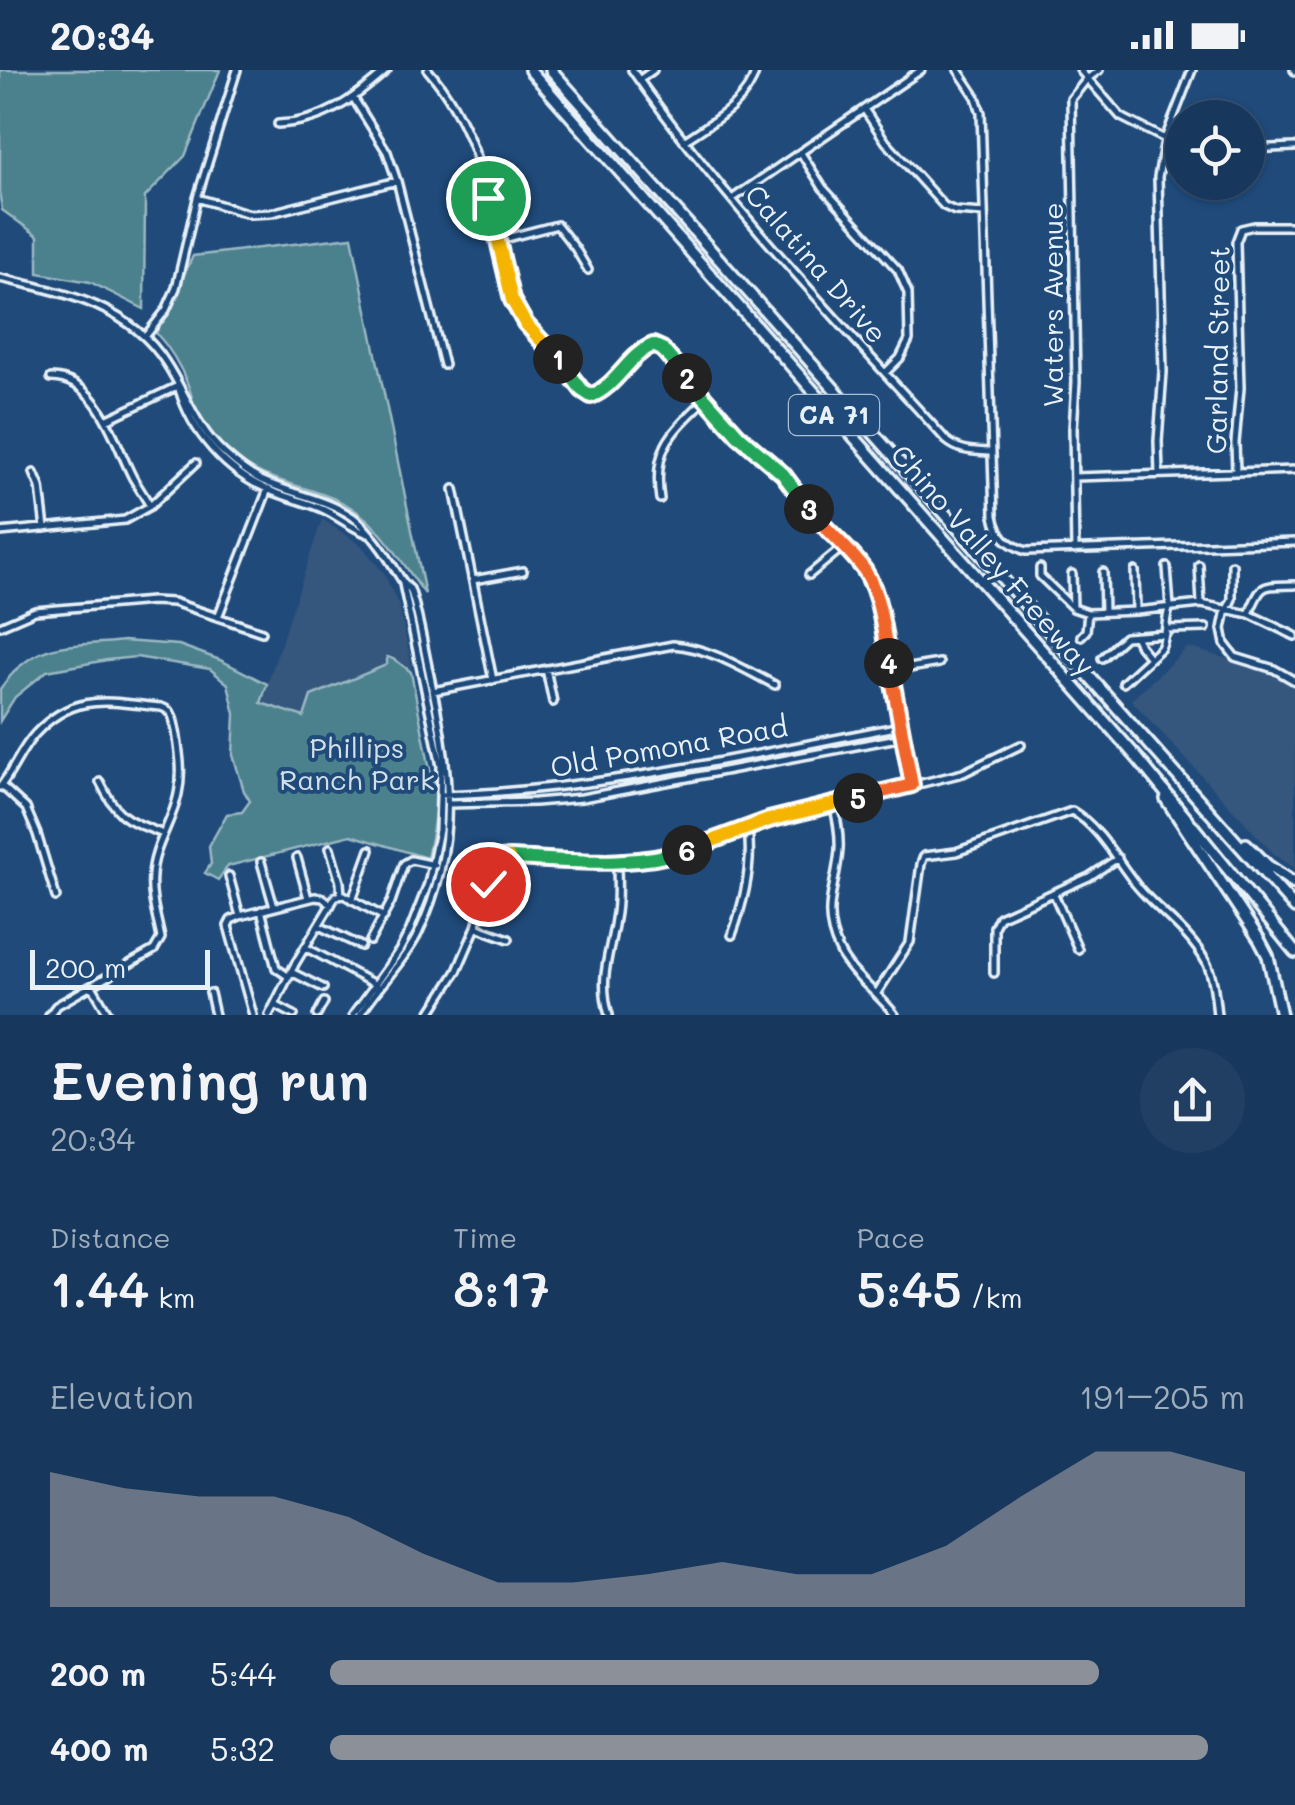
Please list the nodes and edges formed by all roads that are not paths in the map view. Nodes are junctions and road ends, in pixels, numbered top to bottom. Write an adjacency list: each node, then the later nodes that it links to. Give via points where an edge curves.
1 (236, 70): 26 (street)
2 (387, 70): 16 (street)
3 (428, 70): 30 (street, via 471,138)
4 (530, 70): 98 (highway, Chino Valley Freeway / CA 71)
5 (551, 70): 94 (highway, Chino Valley Freeway / CA 71)
6 (632, 70): 15 (street, Calatina Drive)
7 (653, 70): 15 (street)
8 (756, 70): 21 (street, via 734,106)
9 (921, 70): 18 (street)
10 (958, 70): 28 (street, via 981,113)
11 (1080, 70): 14 (street)
12 (1099, 70): 14 (street)
13 (1192, 70): 17 (street)
14 (1087, 79): 20 (street, via 1121,117); 46 (street, Waters Avenue, via 1071,100)
15 (639, 80): 21 (street, Calatina Drive)
16 (354, 99): 19 (street, via 315,118); 25 (street)
17 (1180, 100)
18 (864, 109): 24 (street); 28 (street, via 944,206)
19 (278, 124)
20 (1165, 139): 45 (street, via 1158,177)
21 (684, 142): 27 (street, Calatina Drive)
22 (1295, 148): 23 (street)
23 (1265, 149)
24 (800, 153): 27 (street); 35 (street, via 904,281 909,340)
25 (397, 180): 26 (street, via 271,213 250,214); 34 (street)
26 (196, 198): 33 (street, via 176,288)
27 (732, 199): 35 (street, Calatina Drive)
28 (984, 213): 40 (street)
29 (1295, 226): 43 (street, Garland Street, via 1240,229 1236,242)
30 (499, 240): 31 (street, via 556,224); 38 (street, via 512,300 582,390 599,393 653,345)
31 (588, 270)
32 (0, 278): 33 (street, via 99,305)
33 (146, 337): 37 (street)
34 (444, 365)
35 (885, 373): 40 (street, Calatina Drive, via 954,447)
36 (51, 378): 39 (street, via 70,380)
37 (178, 386): 39 (street); 47 (street, via 213,450)
38 (706, 399): 49 (street, via 662,448); 54 (street, via 783,474)
39 (106, 420): 50 (street)
40 (991, 452): 55 (street, via 1001,537 1026,551)
41 (196, 463): 50 (street)
42 (1295, 470): 43 (street)
43 (1236, 472): 45 (street)
44 (34, 473): 51 (street)
45 (1159, 474): 46 (street)
46 (1074, 477): 55 (street, Waters Avenue)
47 (269, 487): 75 (street); 92 (street, via 368,534 384,553 403,584)
48 (454, 489): 65 (street)
49 (660, 498)
50 (150, 506): 51 (street, via 125,520)
51 (45, 528): 52 (street)
52 (0, 532)
53 (1295, 542): 55 (street)
54 (843, 547): 63 (street); 87 (street, via 862,565 874,591)
55 (1075, 551)
56 (1232, 565): 70 (street)
57 (1199, 566): 67 (street)
58 (1167, 567): 68 (street)
59 (1040, 568): 69 (street, via 1040,576)
60 (523, 570): 65 (street)
61 (1135, 571): 73 (street)
62 (1103, 572): 72 (street)
63 (809, 574)
64 (1072, 574): 69 (street)
65 (473, 580): 88 (street)
66 (1295, 585): 74 (street, via 1264,586)
67 (1201, 604): 68 (street); 70 (street)
68 (1170, 607): 73 (street); 79 (street)
69 (1073, 608): 71 (street)
70 (1228, 608): 74 (street); 89 (street, via 1222,629 1236,657)
71 (1088, 612): 72 (street); 81 (street)
72 (1104, 612): 73 (street)
73 (1136, 612)
74 (1248, 614): 82 (street)
75 (218, 617): 76 (street, via 152,600 35,611); 78 (street)
76 (0, 626)
77 (1206, 628): 79 (street)
78 (262, 632)
79 (1167, 632): 80 (street); 84 (street)
80 (1134, 635): 83 (street); 84 (street)
81 (1081, 636)
82 (1295, 636)
83 (1102, 658)
84 (1150, 658): 90 (street)
85 (939, 663): 87 (street)
86 (546, 669): 88 (street); 91 (street, via 673,645 717,656); 93 (street)
87 (891, 671): 95 (street)
88 (493, 680): 92 (street)
89 (1295, 682)
90 (1123, 684)
91 (775, 685)
92 (429, 691): 102 (street)
93 (553, 702)
94 (1120, 711): 116 (highway, via 1253,851); 124 (highway, Chino Valley Freeway / CA 71)
95 (901, 726): 96 (street); 102 (street, Old Pomona Road, via 602,782)
96 (903, 736): 100 (street); 103 (street, Old Pomona Road, via 582,798)
97 (1020, 746): 100 (street, via 963,773)
98 (1139, 760): 136 (highway, Chino Valley Freeway / CA 71); 158 (highway, via 1259,939)
99 (100, 782): 106 (street, via 114,809)
100 (912, 785): 104 (street)
101 (1, 786): 106 (street, via 34,735 62,710 91,700 168,709 181,764); 119 (street, via 26,808)
102 (445, 795): 103 (street); 113 (street)
103 (448, 804): 114 (street)
104 (833, 804): 105 (street); 142 (street, via 839,847 830,922 850,968)
105 (748, 829): 112 (street, via 676,854); 130 (street, via 749,870)
106 (163, 834): 140 (street, via 152,875 161,938 154,950)
107 (330, 848): 118 (street)
108 (370, 850): 121 (street)
109 (297, 858): 120 (street)
110 (1118, 858): 117 (street); 142 (street, via 1072,811 956,852 924,856 910,942); 157 (street, via 1200,952)
111 (261, 862): 123 (street)
112 (617, 862): 129 (street, via 494,860); 155 (street, via 617,907 603,987)
113 (432, 865): 114 (street); 127 (street, via 404,864); 139 (street, via 410,930)
114 (441, 867): 139 (street, via 417,935)
115 (228, 876): 126 (street)
116 (1295, 884)
117 (1054, 894): 135 (street); 137 (street, via 998,917)
118 (341, 895): 121 (street); 122 (street)
119 (56, 897)
120 (308, 898): 122 (street); 123 (street)
121 (352, 900): 127 (street)
122 (331, 904): 128 (street)
123 (274, 907): 125 (street)
124 (1295, 908)
125 (261, 910): 126 (street); 138 (street, via 276,968)
126 (240, 916): 149 (street, via 228,926)
127 (384, 917): 132 (street)
128 (319, 926): 133 (street); 134 (street)
129 (476, 927): 131 (street); 154 (street)
130 (732, 935)
131 (509, 939)
132 (370, 941)
133 (361, 946)
134 (305, 947): 138 (street); 139 (street)
135 (1078, 949)
136 (1295, 952)
137 (994, 973)
138 (290, 974): 141 (street); 145 (street)
139 (377, 985): 153 (street)
140 (92, 986): 146 (street); 147 (street)
141 (323, 988)
142 (877, 992): 156 (street)
143 (210, 993): 148 (street)
144 (324, 1002): 152 (street)
145 (274, 1005): 150 (street); 151 (street)
146 (49, 1015)
147 (109, 1015)
148 (216, 1015)
149 (253, 1015)
150 (269, 1015)
151 (294, 1015)
152 (317, 1015)
153 (356, 1015)
154 (429, 1015)
155 (609, 1015)
156 (895, 1015)
157 (1217, 1015)
158 (1281, 1015)

